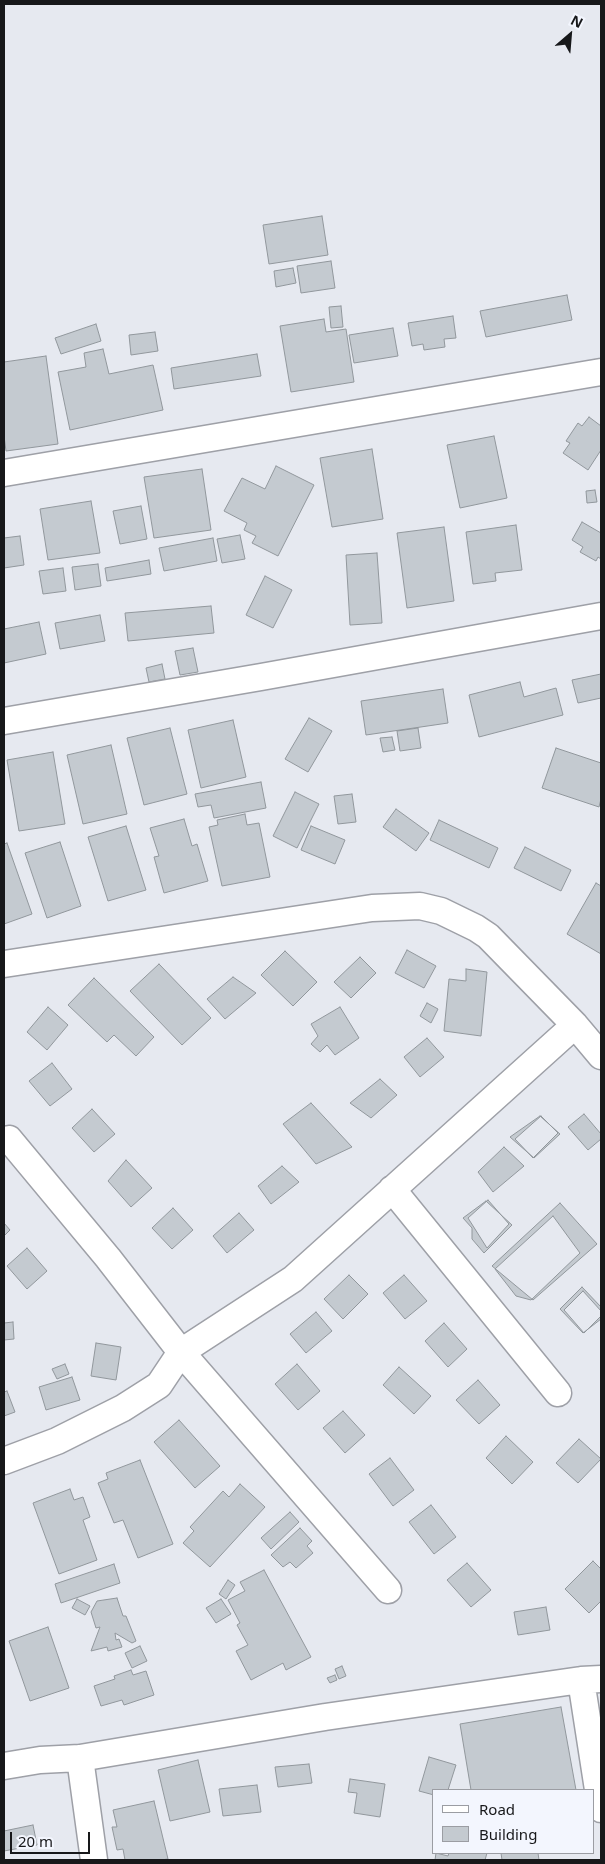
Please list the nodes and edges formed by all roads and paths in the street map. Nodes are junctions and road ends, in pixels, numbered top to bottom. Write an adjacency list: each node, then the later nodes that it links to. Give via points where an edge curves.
1 (601, 372): 2 (street)
2 (4, 473)
3 (601, 616): 4 (street)
4 (4, 721)
5 (4, 964): 6 (street, via 372,908 420,906 441,911 488,936)
6 (575, 1025): 7 (street); 9 (street)
7 (601, 1056)
8 (9, 1139): 10 (street)
9 (392, 1190): 10 (street, via 293,1279); 11 (street)
10 (181, 1352): 12 (street, via 159,1384 123,1408 57,1441); 13 (street)
11 (558, 1393)
12 (4, 1461)
13 (388, 1590)
14 (591, 1679): 15 (street, via 325,1717); 17 (street)
15 (80, 1758): 16 (street); 18 (street)
16 (4, 1766)
17 (601, 1809)
18 (94, 1860)

